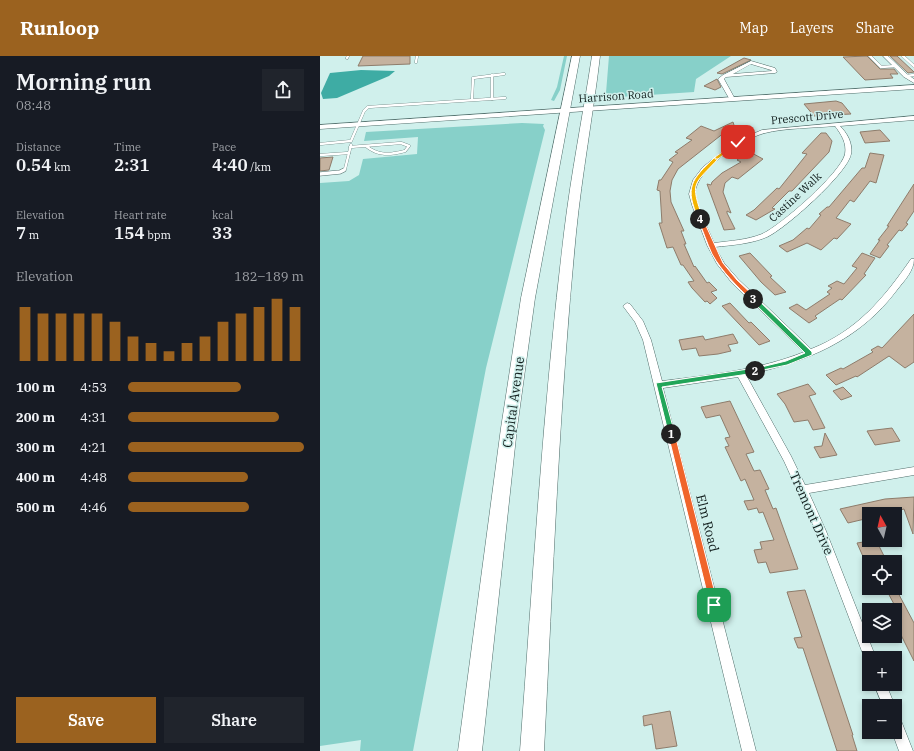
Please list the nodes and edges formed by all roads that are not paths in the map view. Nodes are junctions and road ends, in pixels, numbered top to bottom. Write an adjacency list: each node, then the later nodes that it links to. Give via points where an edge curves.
1 (417, 56): 7 (lane)
2 (576, 56): 22 (highway, Capital Avenue)
3 (596, 56): 21 (highway)
4 (870, 56): 8 (lane, via 881,67)
5 (886, 56): 8 (street)
6 (903, 56): 9 (lane)
7 (416, 62)
8 (896, 66): 14 (street)
9 (914, 66)
10 (504, 74): 11 (lane)
11 (492, 75): 17 (lane); 20 (lane, via 473,78)
12 (914, 75): 14 (lane)
13 (725, 76): 13 (street, via 751,62 775,72); 19 (street, via 721,78)
14 (906, 76): 15 (street)
15 (914, 81)
16 (914, 86): 19 (street, Harrison Road)
17 (492, 98): 18 (lane); 20 (lane)
18 (505, 98)
19 (732, 99): 21 (street, Harrison Road)
20 (472, 100): 25 (lane, via 368,107)
21 (589, 109): 22 (street, Harrison Road); 45 (highway, via 570,234 561,322)
22 (564, 110): 25 (street, Harrison Road); 44 (highway, Capital Avenue, via 528,298 509,428)
23 (914, 118): 24 (street, Prescott Drive)
24 (836, 124): 34 (street, Castine Walk, via 848,144 846,161 792,217 775,230 755,239); 34 (street, Prescott Drive, via 778,129 754,134 738,142 705,168 696,180 692,194)
25 (359, 125): 26 (street, Harrison Road); 27 (lane)
26 (320, 127)
27 (351, 141): 28 (lane); 30 (lane)
28 (320, 144)
29 (366, 146): 29 (lane, via 374,153 380,154 405,151 409,146 401,143); 30 (lane)
30 (350, 147): 31 (lane)
31 (349, 153): 32 (lane); 33 (lane, via 345,169)
32 (320, 155)
33 (320, 174)
34 (711, 245): 37 (street, Prescott Drive, via 732,278)
35 (914, 261): 37 (street, via 896,286 865,320)
36 (627, 306): 39 (street, Elm Road, via 639,321 648,340)
37 (810, 353): 38 (street)
38 (741, 374): 39 (street); 41 (street, Tremont Drive)
39 (659, 385): 46 (street, Elm Road)
40 (914, 471): 41 (street)
41 (803, 490): 42 (street, Tremont Drive)
42 (867, 651)
43 (901, 739): 47 (street)
44 (470, 751)
45 (532, 751)
46 (749, 751)
47 (906, 751)

